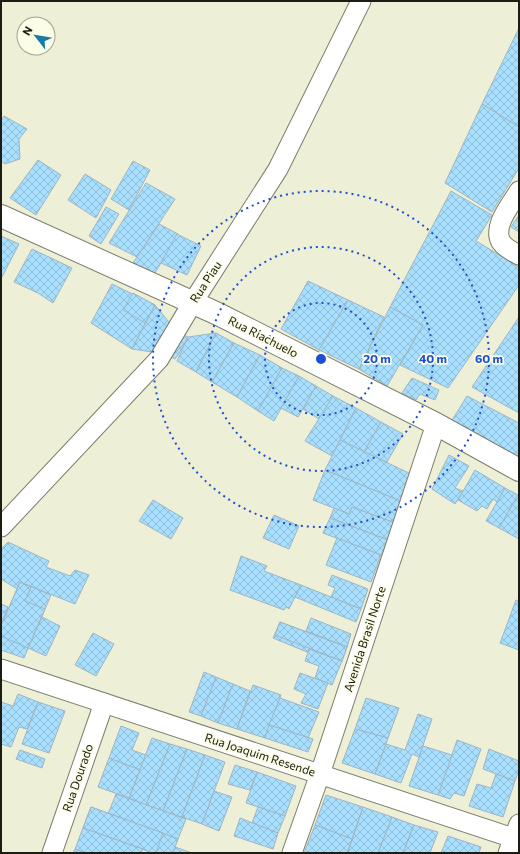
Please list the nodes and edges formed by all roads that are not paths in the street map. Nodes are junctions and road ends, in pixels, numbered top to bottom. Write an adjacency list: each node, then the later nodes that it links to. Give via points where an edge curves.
1 (361, 1): 5 (street, Rua Piau, via 278,169)
2 (519, 191): 4 (street, via 500,222 498,232 509,250)
3 (1, 216): 5 (street, Rua Riachuelo)
4 (519, 255)
5 (193, 302): 6 (street, Rua Riachuelo); 8 (street, Rua Piau, via 159,359)
6 (436, 424): 7 (street, Rua Riachuelo); 11 (street, Avenida Brasil Norte)
7 (519, 470)
8 (1, 527)
9 (1, 669): 10 (street, Rua Joaquim Resende)
10 (104, 703): 11 (street, Rua Joaquim Resende); 13 (street, Rua Dourado)
11 (320, 774): 12 (street, Rua Joaquim Resende); 14 (street, Avenida Brasil Norte)
12 (515, 839)
13 (52, 853)
14 (292, 853)

